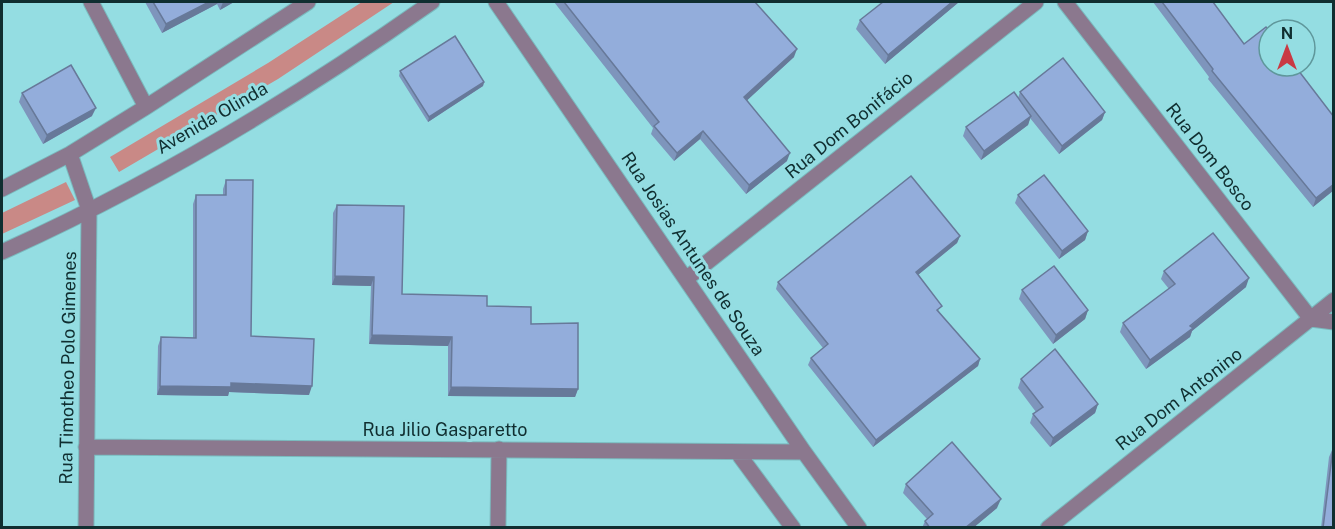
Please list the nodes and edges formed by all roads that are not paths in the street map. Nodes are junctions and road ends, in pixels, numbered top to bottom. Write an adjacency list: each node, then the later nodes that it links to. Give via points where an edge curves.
1 (91, 2): 7 (street)
2 (308, 2): 7 (street)
3 (432, 2): 10 (street, Avenida Olinda, via 294,95)
4 (496, 2): 12 (street, Rua Josias Antunes de Souza)
5 (1036, 2): 12 (street, Rua Dom Bonifácio)
6 (1065, 2): 14 (street, Rua Dom Bosco)
7 (146, 108): 8 (street)
8 (70, 154): 9 (street); 10 (street, Rua Timotheo Polo Gimenes)
9 (2, 189)
10 (89, 210): 11 (street, Avenida Olinda); 16 (street, Rua Timotheo Polo Gimenes)
11 (2, 252)
12 (686, 279): 19 (street, Rua Josias Antunes de Souza)
13 (1334, 300): 14 (street, Rua Dom Antonino)
14 (1311, 319): 15 (street); 24 (street, Rua Dom Antonino)
15 (1334, 322)
16 (86, 447): 17 (street, Rua Jilio Gasparetto); 20 (street, Rua Timotheo Polo Gimenes)
17 (499, 450): 18 (street, Rua Jilio Gasparetto); 21 (street)
18 (737, 452): 19 (street, Rua Jilio Gasparetto); 22 (street)
19 (804, 452): 23 (street, Rua Josias Antunes de Souza)
20 (86, 528)
21 (498, 528)
22 (793, 528)
23 (859, 528)
24 (1048, 528)

